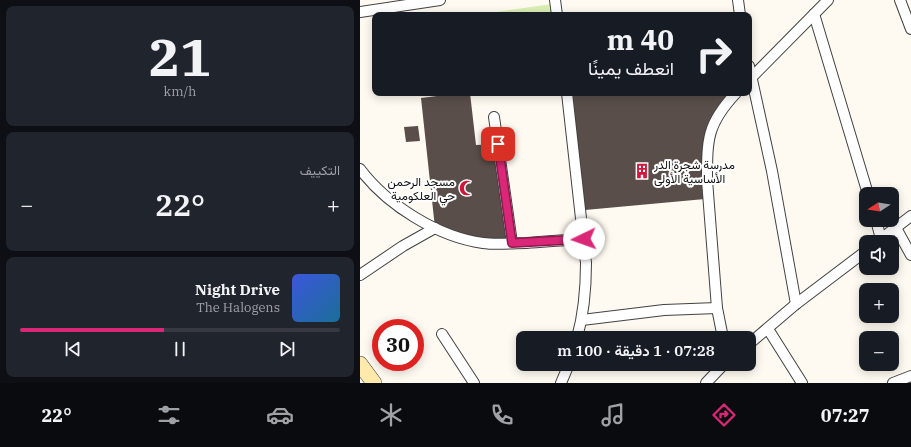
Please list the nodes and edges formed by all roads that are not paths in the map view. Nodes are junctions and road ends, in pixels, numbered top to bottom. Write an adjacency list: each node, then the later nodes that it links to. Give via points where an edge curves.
1 (438, 0): 6 (street)
2 (556, 0): 7 (street)
3 (738, 0): 8 (street)
4 (828, 0): 9 (street)
5 (900, 0): 10 (street)
6 (360, 12)
7 (557, 12)
8 (740, 12)
9 (814, 14): 11 (street); 17 (street)
10 (911, 29)
11 (752, 77)
12 (752, 87): 27 (street, via 772,171)
13 (567, 96): 22 (street)
14 (734, 96): 28 (street, via 716,119 708,143 707,180)
15 (494, 117): 23 (street)
16 (360, 169): 19 (street, via 397,205)
17 (866, 187)
18 (911, 216): 20 (street)
19 (435, 228): 23 (street, via 466,240); 26 (street)
20 (896, 228): 21 (street); 24 (street)
21 (886, 235)
22 (584, 239): 23 (street); 29 (street, via 586,276)
23 (512, 243)
24 (911, 255)
25 (859, 256): 27 (street)
26 (360, 275)
27 (796, 304): 30 (street)
28 (718, 308): 29 (street, via 664,310); 32 (street)
29 (582, 320): 31 (street)
30 (768, 329): 34 (street); 43 (street)
31 (579, 331)
32 (722, 331)
33 (442, 334): 40 (street)
34 (756, 338)
35 (360, 364): 39 (street)
36 (566, 371): 41 (street)
37 (911, 376): 44 (street)
38 (715, 379): 42 (street)
39 (374, 383)
40 (474, 383)
41 (561, 383)
42 (706, 383)
43 (802, 383)
44 (893, 383)

